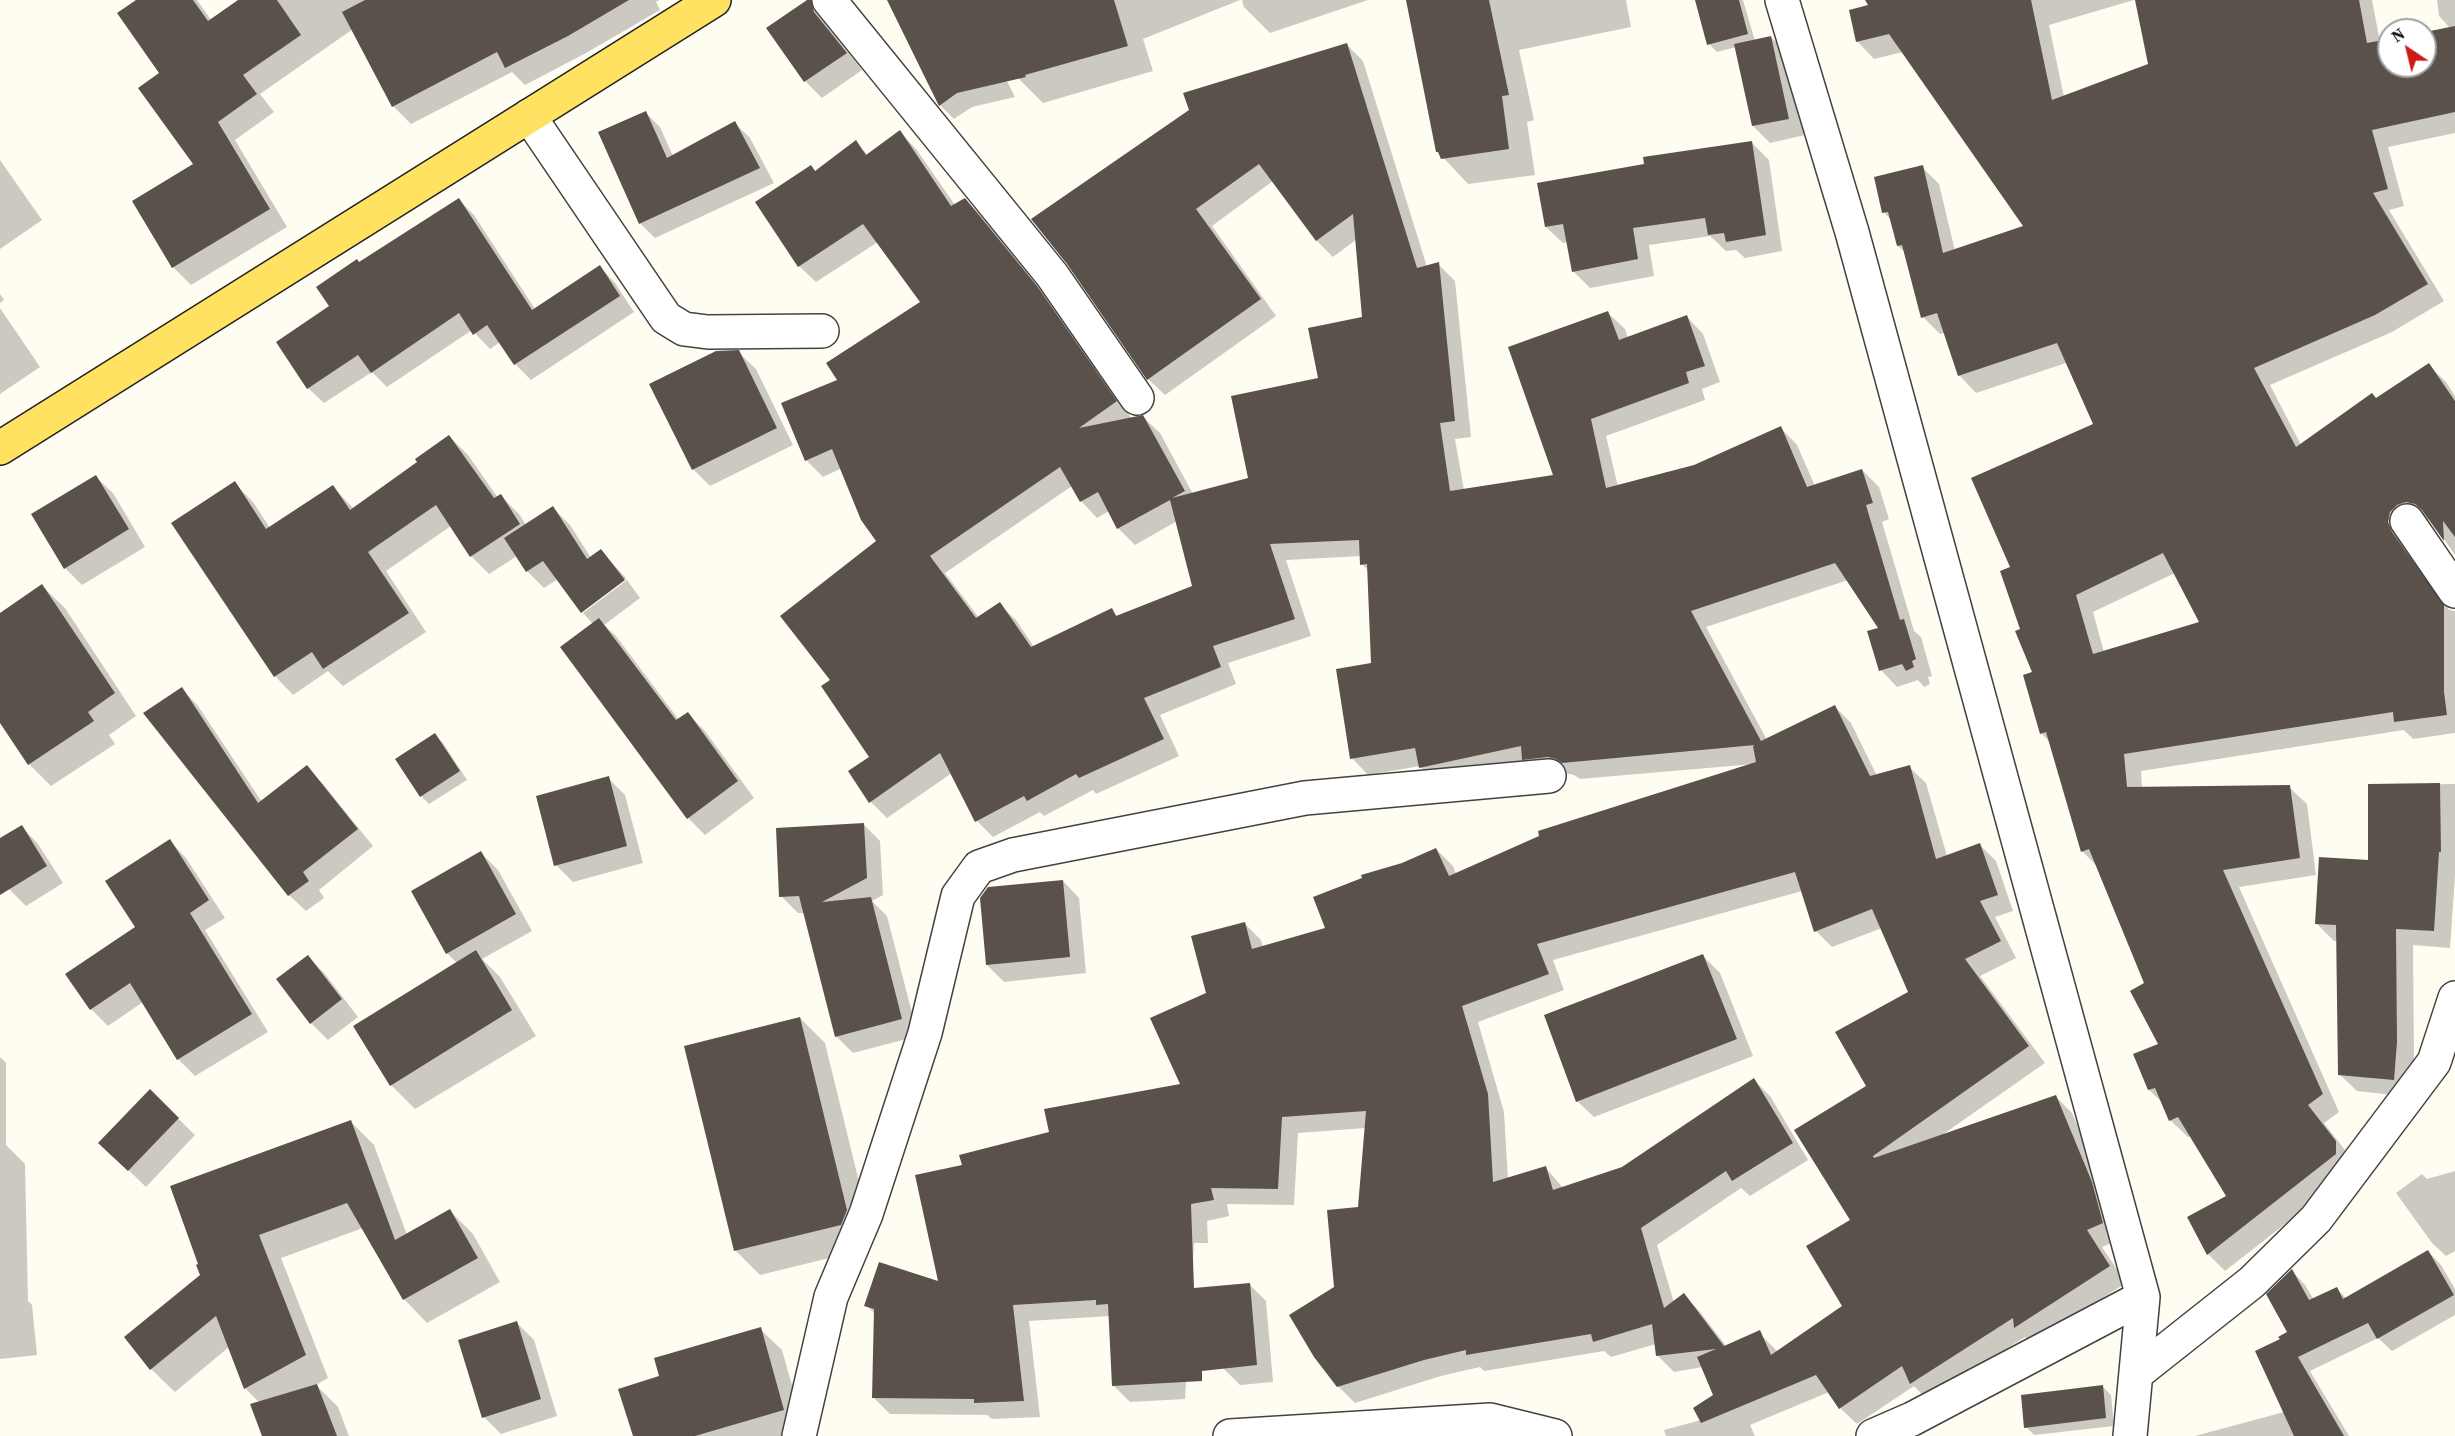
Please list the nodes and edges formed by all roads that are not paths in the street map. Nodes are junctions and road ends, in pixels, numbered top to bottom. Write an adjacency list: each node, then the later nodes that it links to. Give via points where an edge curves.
1 (714, 0): 4 (main road)
2 (829, 0): 6 (street, via 1052,275)
3 (1782, 0): 12 (street, via 1852,231)
4 (529, 116): 5 (street, via 666,318 684,329 708,332); 7 (main road)
5 (822, 331)
6 (1137, 398)
7 (0, 448)
8 (2406, 521): 9 (street)
9 (2455, 591)
10 (1550, 776): 14 (street, via 1305,798 1013,855 979,867 958,896 925,1033 866,1214 831,1297)
11 (2455, 998): 13 (street, via 2434,1062 2316,1219 2252,1282)
12 (2143, 1297): 13 (street); 17 (street)
13 (2137, 1372): 18 (street)
14 (799, 1436)
15 (1230, 1436): 16 (street, via 1490,1420)
16 (1555, 1436)
17 (1873, 1436)
18 (2130, 1436)

